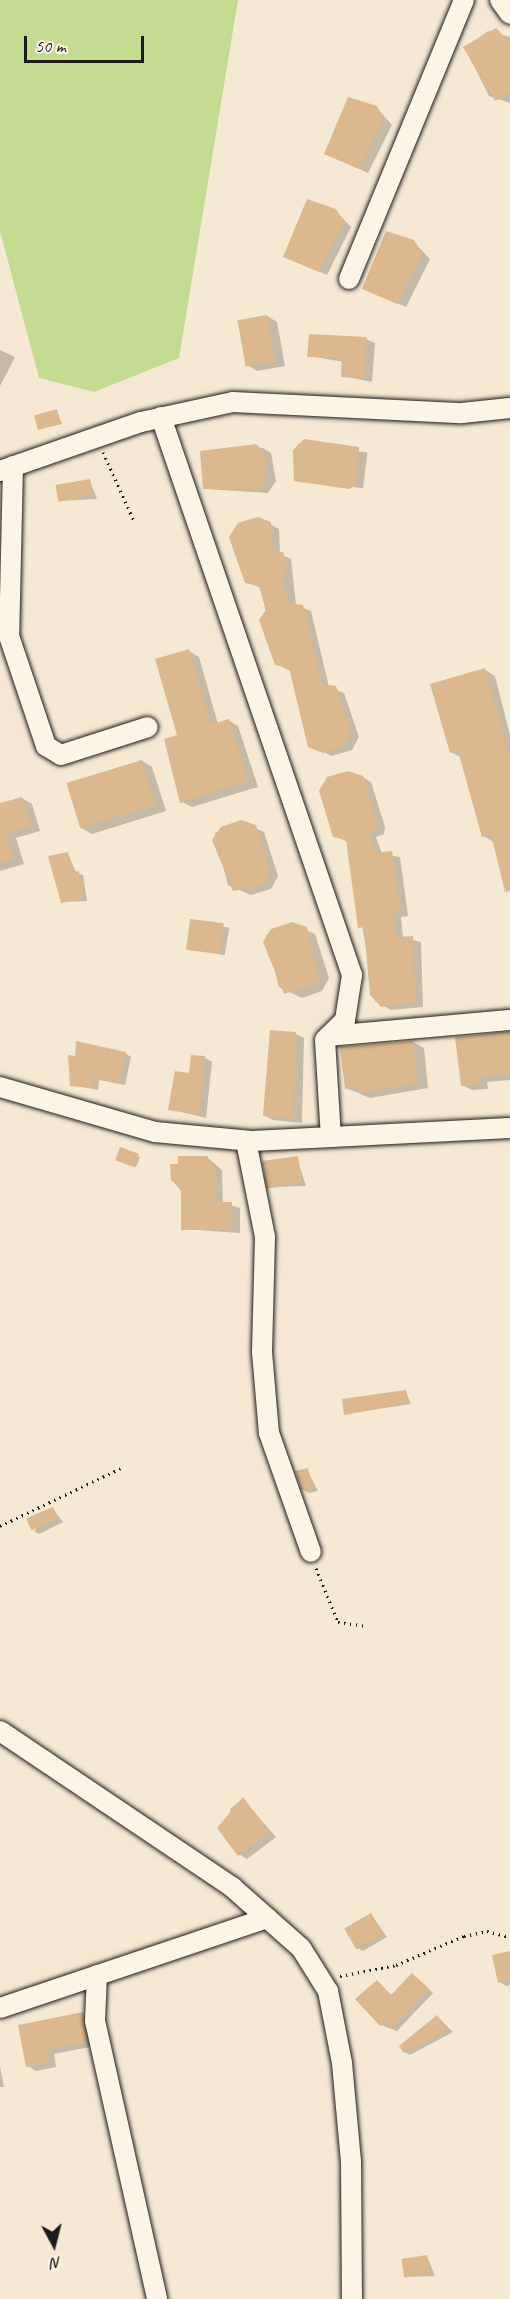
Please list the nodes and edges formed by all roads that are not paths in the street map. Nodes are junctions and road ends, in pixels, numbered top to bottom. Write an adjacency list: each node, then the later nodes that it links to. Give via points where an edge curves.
1 (464, 0): 4 (street)
2 (500, 0): 3 (street)
3 (510, 14)
4 (349, 279)
5 (510, 408): 6 (street, via 462,413 233,402)
6 (161, 417): 7 (street); 10 (street, via 345,948 352,975 345,1020)
7 (7, 468): 8 (street, via 9,636 46,746 61,755)
8 (148, 727)
9 (510, 1020): 10 (street)
10 (329, 1036): 13 (street, via 325,1040)
11 (0, 1088): 14 (street, via 155,1132)
12 (510, 1128): 13 (street)
13 (331, 1137): 14 (street)
14 (246, 1140): 15 (street, via 265,1237 262,1352 269,1433)
15 (311, 1552)
16 (0, 1731): 17 (street, via 232,1887)
17 (267, 1918): 18 (street); 21 (street, via 301,1948 321,1980 342,2063 351,2162)
18 (97, 1975): 19 (street); 20 (street, via 95,2021)
19 (0, 2008)
20 (158, 2299)
21 (352, 2299)

